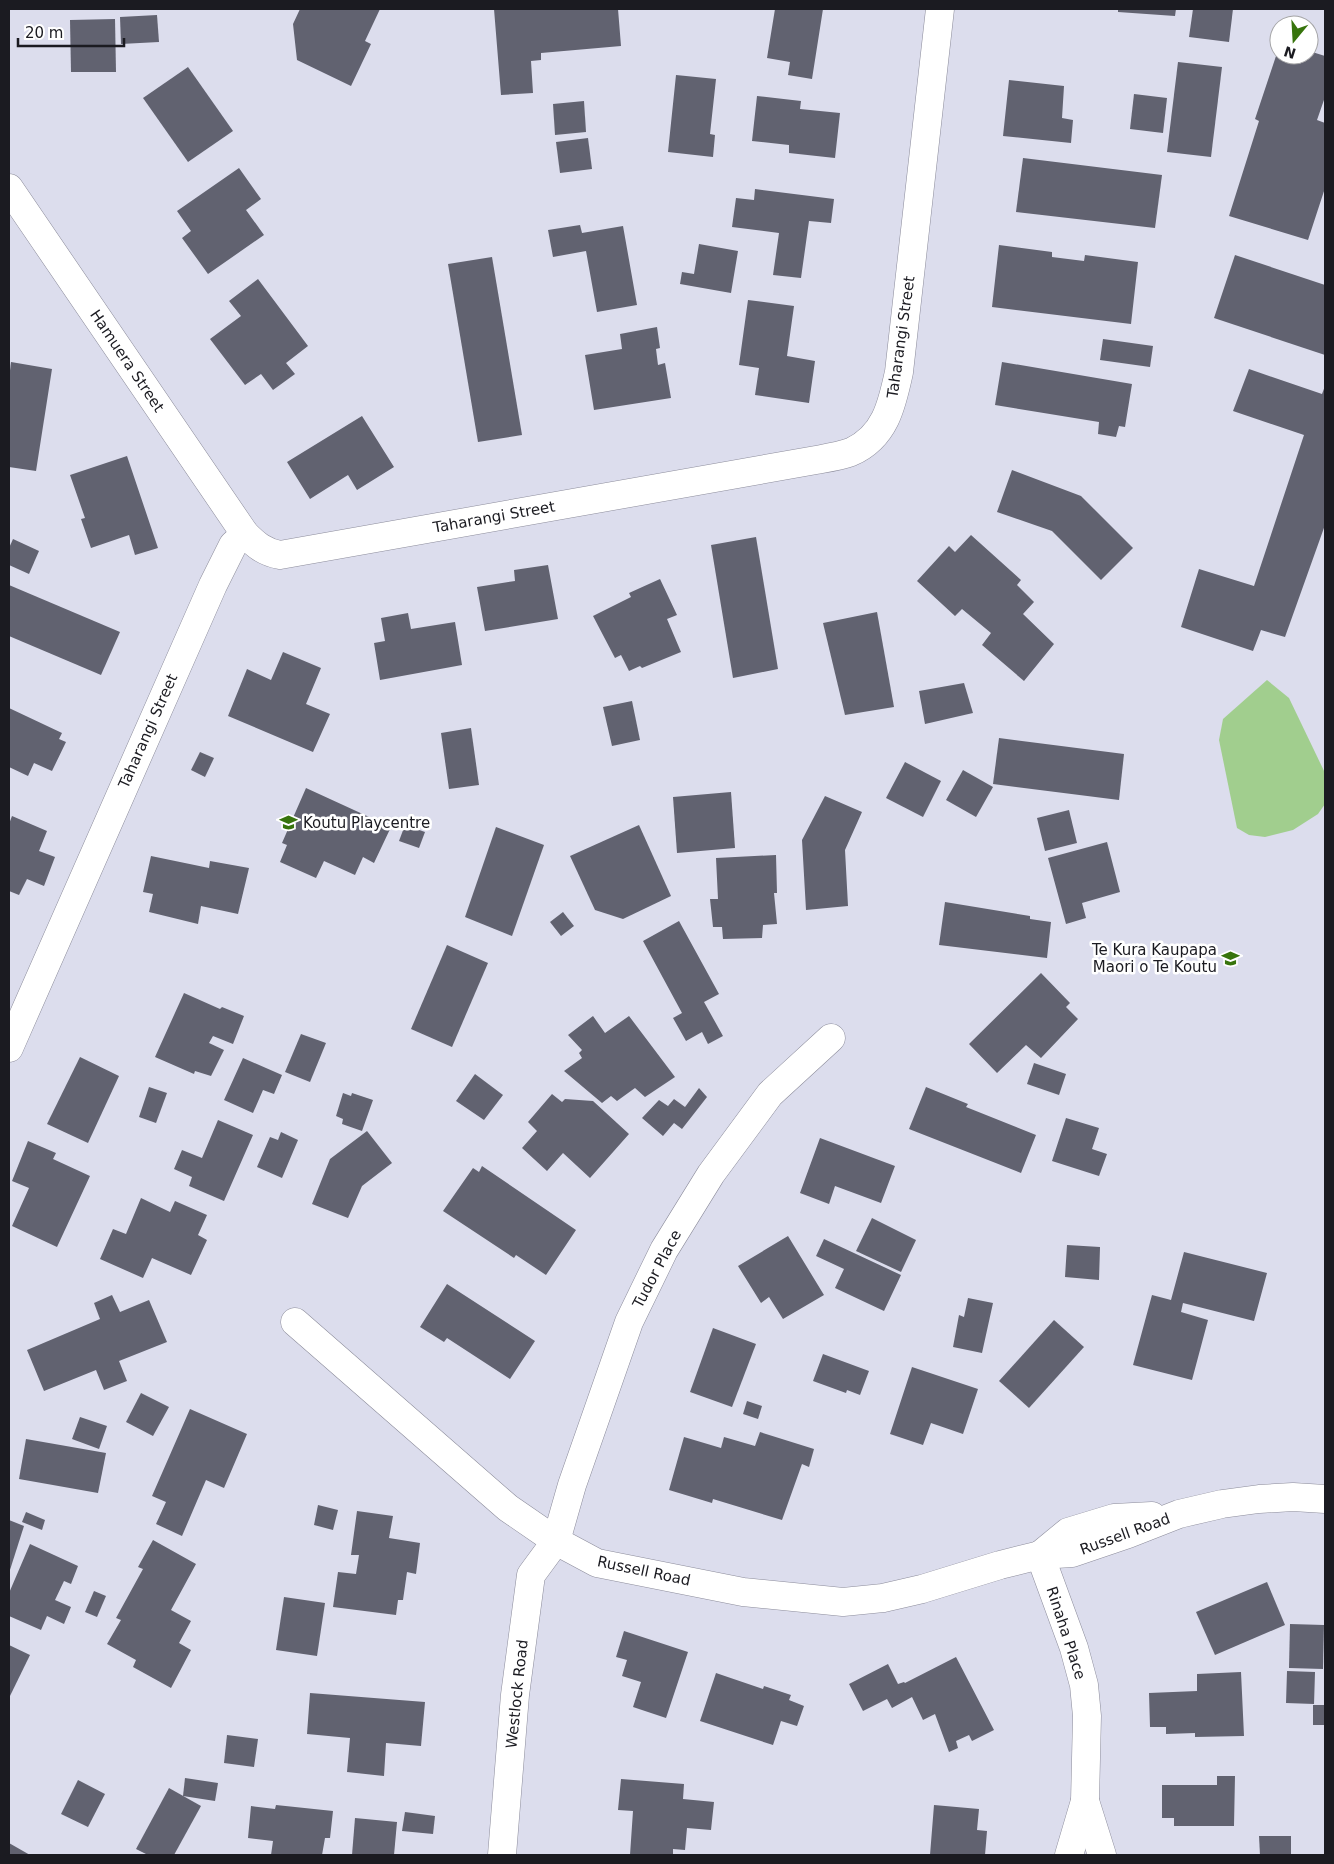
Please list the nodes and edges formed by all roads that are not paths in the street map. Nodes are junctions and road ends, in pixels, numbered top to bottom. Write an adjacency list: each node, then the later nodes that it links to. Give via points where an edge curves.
1 (940, 9): 3 (street, Taharangi Street, via 899,372 886,418 871,439 851,452 816,460 280,555 257,546)
2 (9, 188): 3 (street, Hamuera Street)
3 (245, 534): 5 (street, Taharangi Street, via 233,546 212,585)
4 (831, 1038): 8 (street, Tudor Place, via 770,1094 711,1174 664,1250 629,1322 572,1485)
5 (9, 1048)
6 (295, 1322): 8 (street, Russell Road, via 508,1508)
7 (1325, 1499): 9 (street, Russell Road, via 1293,1497 1222,1504 1179,1514 1072,1553)
8 (556, 1542): 9 (street, Russell Road, via 597,1563 743,1592 843,1602 883,1598 922,1589); 11 (street, Westlock Road, via 531,1575 515,1695)
9 (1040, 1555): 10 (street, Rinaha Place, via 1084,1685 1087,1716)
10 (1085, 1801): 12 (street, Rinaha Place); 13 (street, Rinaha Place)
11 (502, 1855)
12 (1069, 1855)
13 (1102, 1855)

